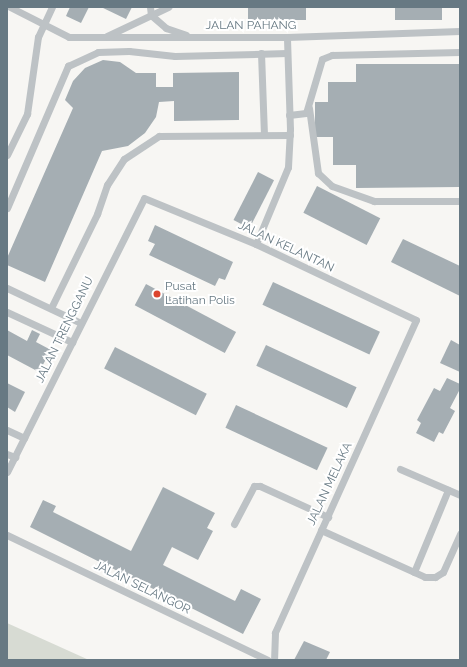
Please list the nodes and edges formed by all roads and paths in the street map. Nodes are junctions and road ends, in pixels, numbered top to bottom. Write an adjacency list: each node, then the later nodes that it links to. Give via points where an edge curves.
1 (10, 7): 6 (lane, JALAN PAHANG)
2 (52, 7): 6 (lane)
3 (150, 7): 5 (lane)
4 (168, 7): 5 (lane)
5 (151, 15): 8 (lane); 9 (lane, via 166,28)
6 (44, 24): 8 (lane, JALAN PAHANG, via 69,37); 18 (lane, via 38,37 27,114)
7 (460, 31): 10 (lane, JALAN PAHANG)
8 (104, 37): 9 (lane, JALAN PAHANG)
9 (190, 37): 10 (lane, JALAN PAHANG)
10 (287, 37): 12 (lane)
11 (460, 52): 14 (lane, via 332,55 322,60)
12 (287, 53): 13 (lane); 15 (lane)
13 (261, 54): 17 (lane); 21 (lane, via 175,56 129,51 98,52 68,66)
14 (309, 108): 15 (lane, via 306,113); 20 (lane, via 318,173 332,186 374,201)
15 (289, 115): 16 (lane)
16 (290, 134): 17 (lane); 22 (lane, via 288,167)
17 (264, 135): 24 (lane, via 159,136 124,159 107,185 97,214)
18 (7, 155)
19 (144, 198): 22 (lane, JALAN KELANTAN); 27 (lane, JALAN TRENGGANU)
20 (460, 201)
21 (7, 208)
22 (256, 244): 26 (lane, JALAN KELANTAN)
23 (7, 288): 24 (lane)
24 (51, 308): 27 (lane)
25 (7, 312): 28 (lane)
26 (416, 320): 37 (lane, JALAN MELAKA)
27 (82, 323): 28 (lane, JALAN TRENGGANU)
28 (72, 342): 30 (lane, JALAN TRENGGANU)
29 (7, 430): 30 (lane)
30 (24, 438): 32 (lane, JALAN TRENGGANU)
31 (7, 454): 32 (lane)
32 (15, 457): 34 (lane, JALAN TRENGGANU)
33 (400, 470): 35 (lane)
34 (7, 472)
35 (448, 490): 36 (lane); 42 (lane)
36 (460, 495)
37 (328, 517): 38 (lane, via 260,486 254,486); 39 (lane, JALAN MELAKA)
38 (234, 524)
39 (321, 530): 42 (lane); 44 (lane, JALAN MELAKA, via 276,633)
40 (460, 534): 42 (lane, via 442,572 434,577 425,577)
41 (7, 535): 43 (lane, JALAN SELANGOR)
42 (414, 572)
43 (268, 660)
44 (274, 660)

